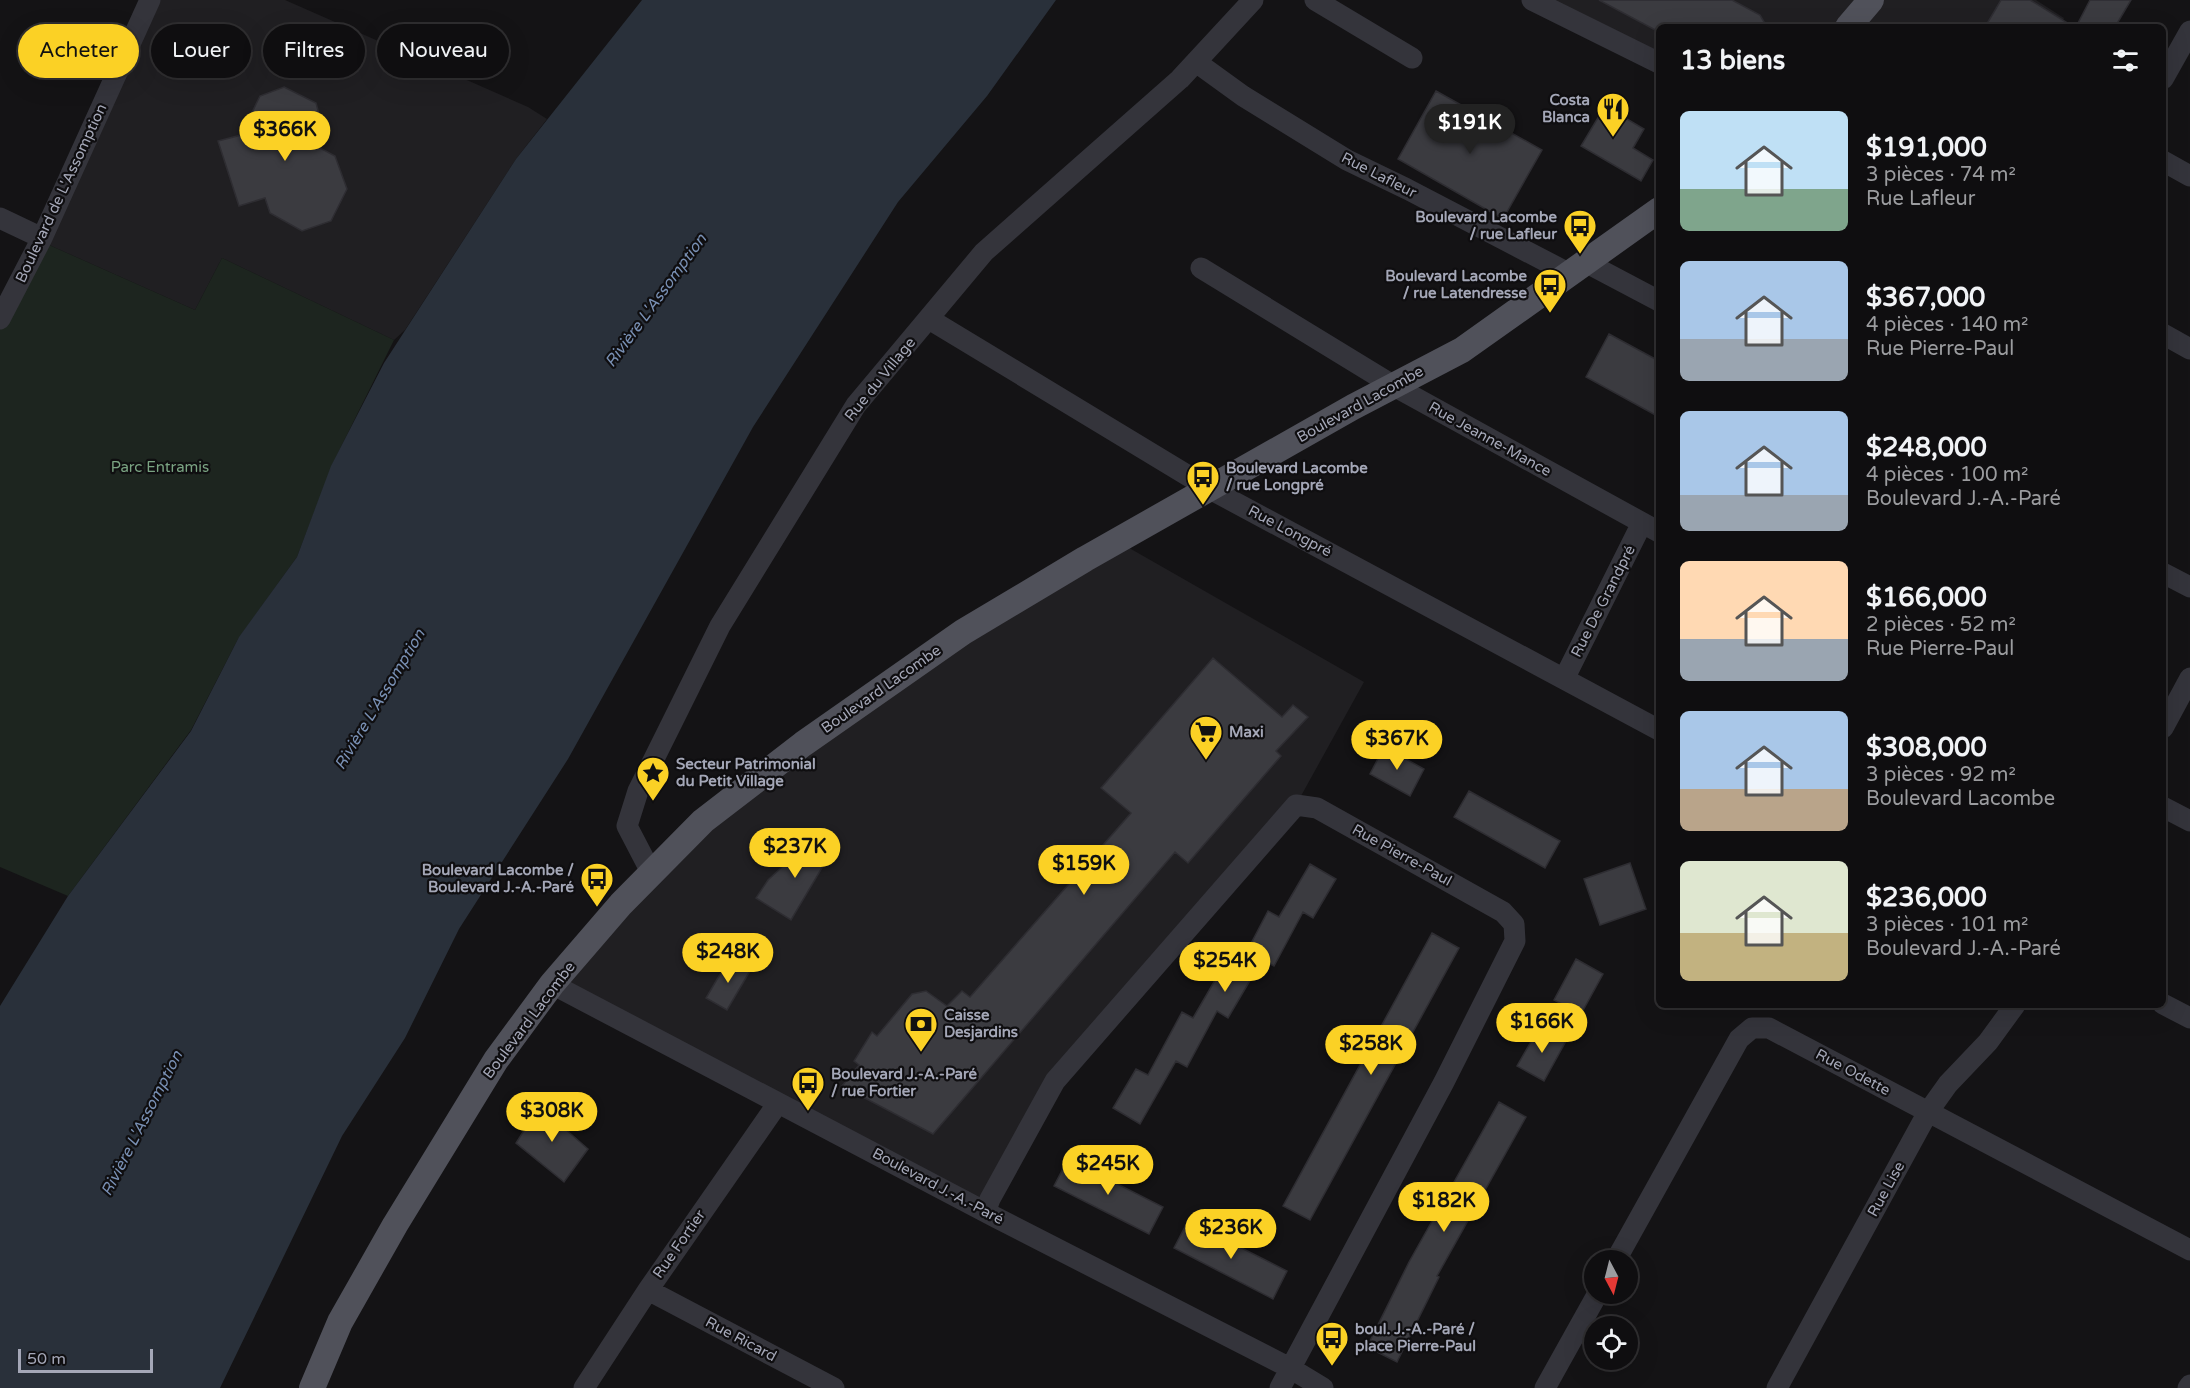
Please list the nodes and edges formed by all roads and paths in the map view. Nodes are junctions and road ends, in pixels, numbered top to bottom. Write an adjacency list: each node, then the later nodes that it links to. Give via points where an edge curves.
1 (150, 0): 16 (street, Boulevard de L'Assomption)
2 (1252, 0): 9 (street, Rue du Village)
3 (1315, 0): 8 (street)
4 (1532, 0): 10 (street)
5 (1871, 0): 6 (main road)
6 (1851, 24)
7 (2190, 31): 11 (street)
8 (1412, 58)
9 (1196, 62): 18 (street, Rue Lafleur, via 1347,160); 21 (street, Rue du Village, via 984,252)
10 (1656, 62)
11 (2166, 74)
12 (2166, 163): 13 (street)
13 (2190, 176)
14 (1656, 212): 18 (main road, Boulevard Lacombe)
15 (0, 218): 16 (street)
16 (42, 238): 20 (street, Boulevard de L'Assomption)
17 (1201, 268): 24 (street, Rue Jeanne-Mance)
18 (1579, 268): 19 (street, Rue Lafleur); 24 (main road, Boulevard Lacombe, via 1462,350)
19 (1656, 300)
20 (0, 319)
21 (929, 319): 25 (street, Rue Longpré); 35 (street, Rue du Village, via 856,405 720,626 638,791 627,826)
22 (2166, 336): 23 (street)
23 (2190, 349)
24 (1394, 386): 25 (main road, Boulevard Lacombe); 26 (street, Rue Jeanne-Mance)
25 (1210, 489): 30 (street, Rue Longpré); 35 (main road, Boulevard Lacombe, via 963,632 847,712 704,821)
26 (1651, 527): 30 (street, Rue De Grandpré)
27 (2166, 575): 28 (street)
28 (2190, 587)
29 (2190, 678): 31 (street)
30 (1564, 679): 32 (street, Rue Longpré)
31 (2166, 722)
32 (1656, 728)
33 (2166, 809): 34 (street)
34 (2190, 821)
35 (652, 874): 36 (main road, Boulevard Lacombe)
36 (552, 984): 40 (street, Boulevard J.-A.-Paré); 49 (main road, Boulevard Lacombe, via 496,1060 395,1225 340,1322)
37 (2166, 1006): 39 (street)
38 (2013, 1008): 41 (street, Rue Lise)
39 (2190, 1018)
40 (778, 1103): 42 (street, Boulevard J.-A.-Paré); 45 (street, Rue Fortier)
41 (1928, 1112): 43 (street, Rue Odette, via 1768,1028 1752,1028 1739,1039); 44 (street, Rue Odette); 54 (street, Rue Lise)
42 (986, 1210): 47 (street, Boulevard J.-A.-Paré); 47 (street, Rue Pierre-Paul, via 1055,1081 1296,805 1317,808 1503,912 1514,924 1515,941)
43 (1622, 1250)
44 (2190, 1250)
45 (648, 1290): 48 (street, Rue Ricard); 50 (street, Rue Fortier)
46 (1592, 1304): 53 (street)
47 (1290, 1368): 51 (street); 52 (street, Boulevard J.-A.-Paré)
48 (830, 1387)
49 (312, 1388)
50 (584, 1388)
51 (1280, 1388)
52 (1323, 1388)
53 (1545, 1388)
54 (1777, 1388)

